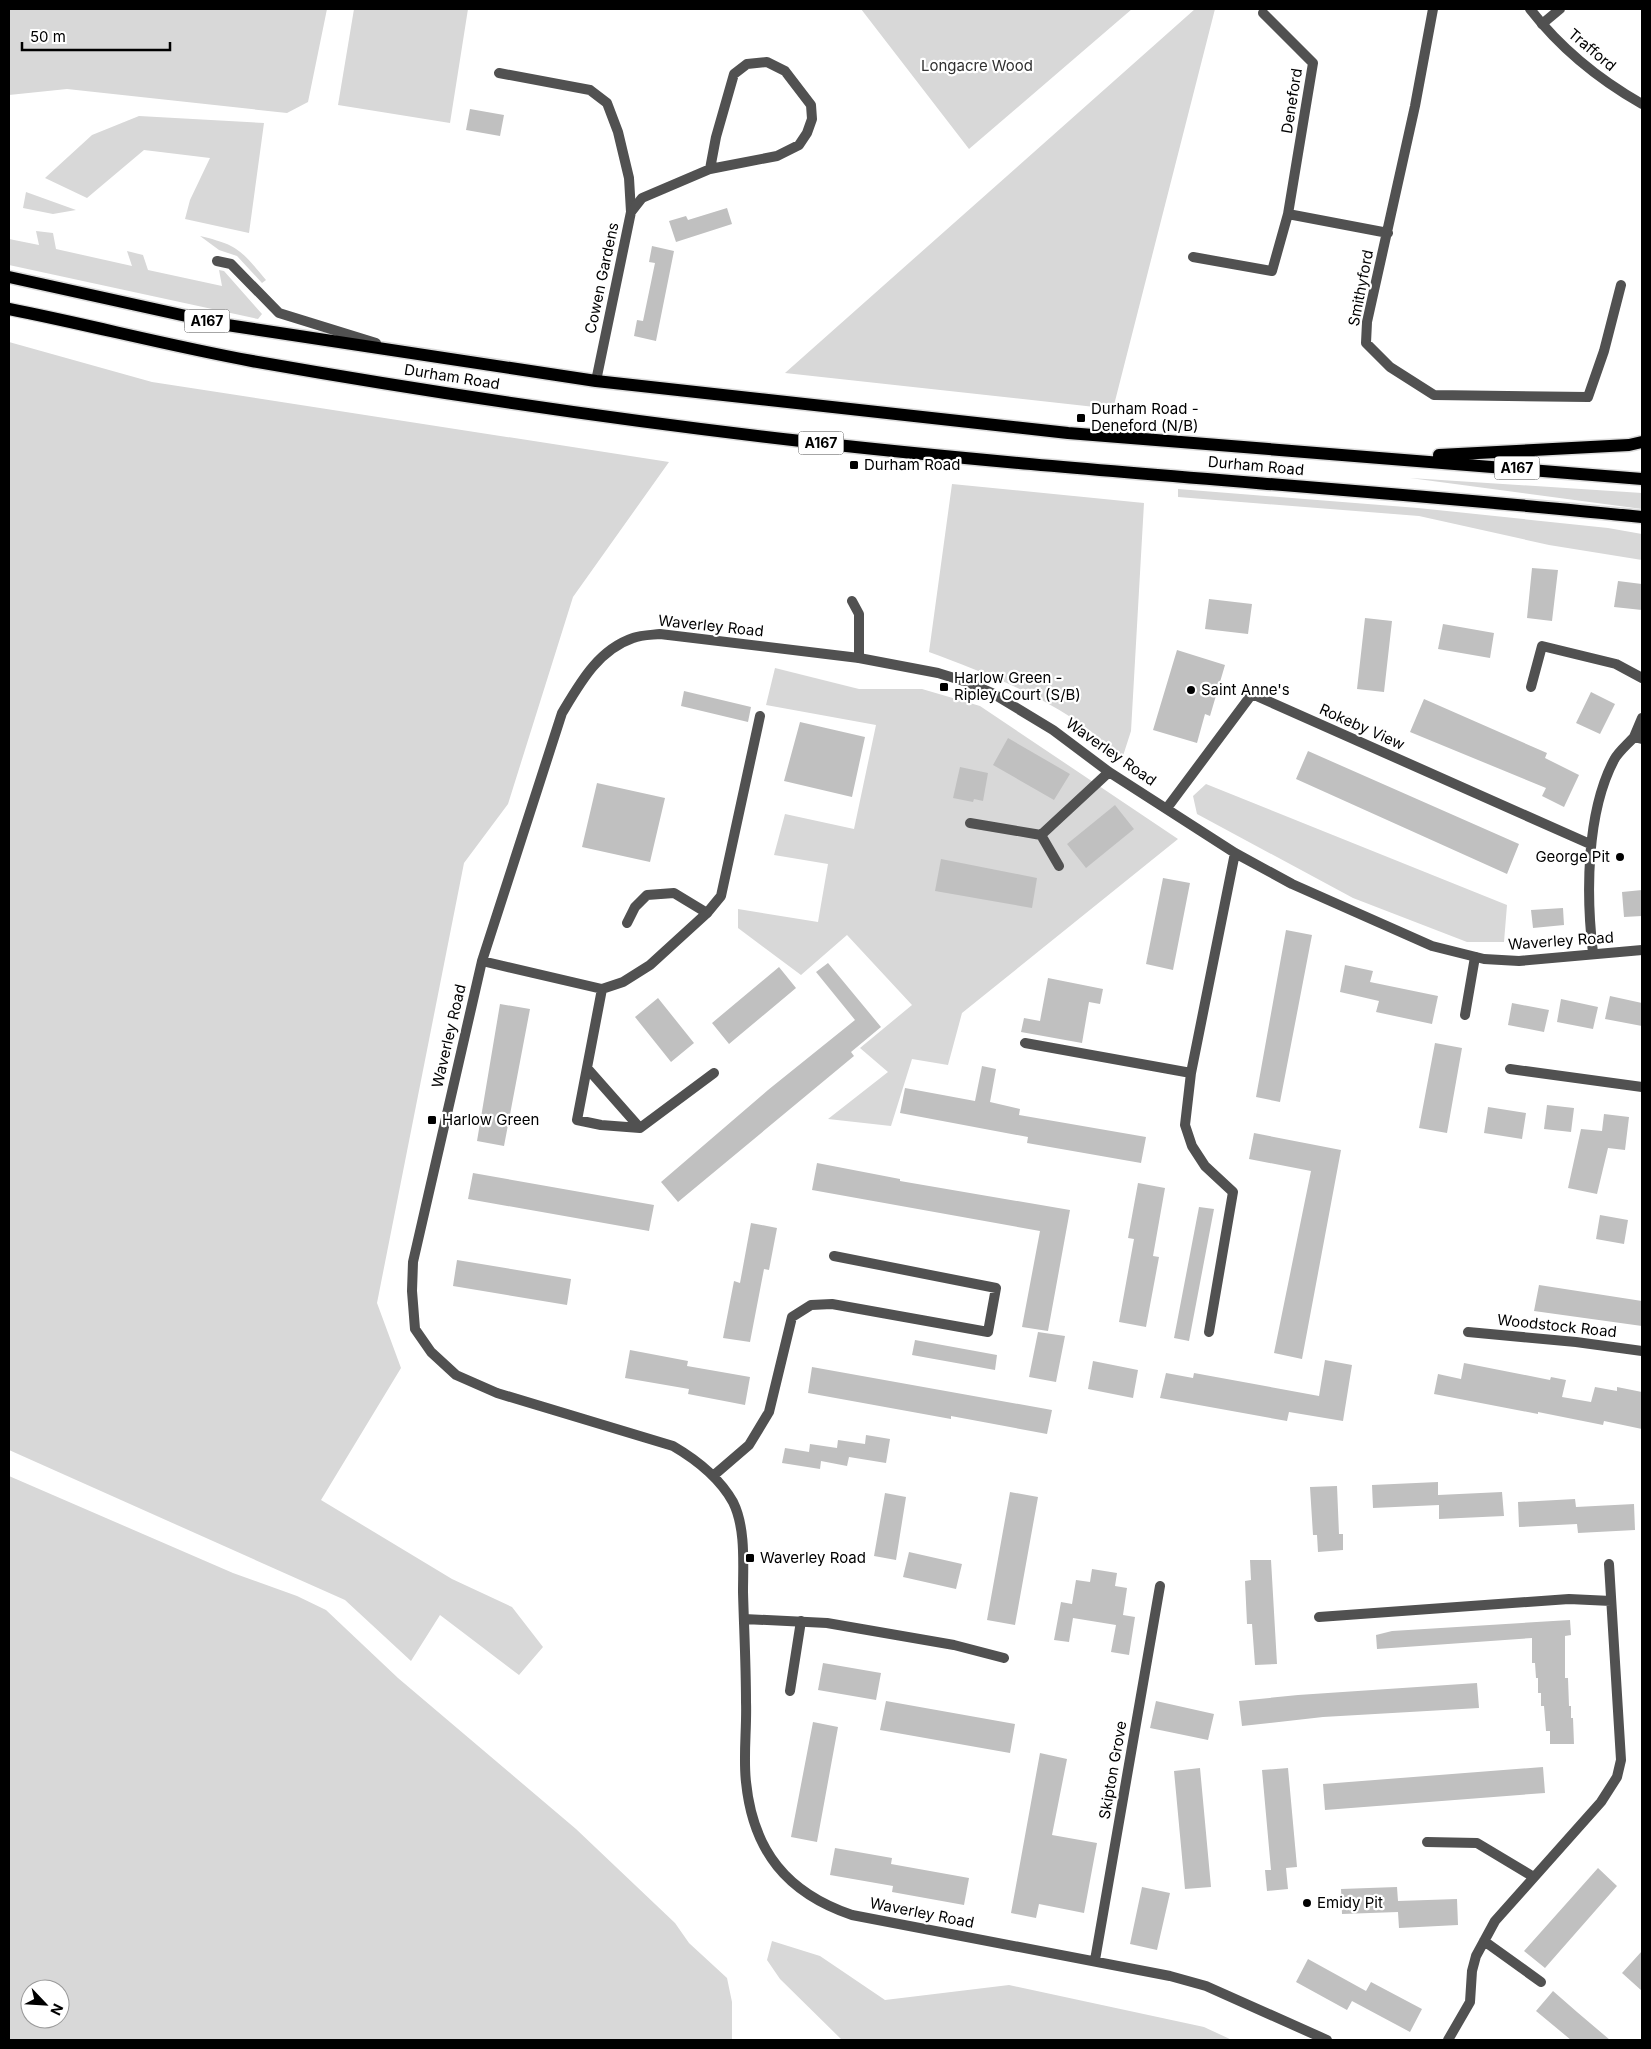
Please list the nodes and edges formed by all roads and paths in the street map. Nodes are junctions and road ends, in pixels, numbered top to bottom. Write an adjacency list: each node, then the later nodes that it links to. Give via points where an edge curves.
1 (1433, 9): 11 (street, Smithyford)
2 (1530, 9): 5 (street, Trafford)
3 (1560, 9): 5 (street)
4 (1263, 13): 10 (street, Deneford, via 1313,63)
5 (1542, 24): 7 (street, Trafford, via 1591,71)
6 (499, 73): 9 (street, via 590,90 606,104 618,132 630,178)
7 (1642, 104)
8 (710, 169): 8 (street, Cowen Gardens, via 777,156 799,144 812,119 811,105 785,70 768,62 747,64 734,74); 9 (street, Cowen Gardens, via 642,198)
9 (631, 212): 18 (street, Cowen Gardens)
10 (1288, 214): 11 (street); 12 (street, Deneford, via 1272,271)
11 (1388, 233): 15 (street, Smithyford, via 1367,322 1366,342 1390,367 1434,395 1588,397)
12 (1193, 257)
13 (217, 261): 17 (street, via 231,264 279,313)
14 (9, 277): 17 (main road, Durham Road / A167, via 227,325)
15 (1622, 285)
16 (9, 309): 22 (main road, Durham Road / A167, via 249,360 534,406 790,440 1078,469 1461,498)
17 (408, 353): 18 (main road, Durham Road / A167)
18 (596, 381): 20 (main road, Durham Road / A167, via 1068,434)
19 (1642, 442): 20 (main road)
20 (1392, 458): 21 (main road, Durham Road / A167)
21 (1642, 479)
22 (1642, 517)
23 (852, 601): 24 (street, via 859,614)
24 (858, 658): 30 (street, Waverley Road, via 938,673 992,693 1053,730); 42 (street, Waverley Road, via 660,634 633,638 605,653 582,679 562,713)
25 (1642, 678): 26 (street, via 1616,664 1542,646)
26 (1531, 687)
27 (760, 716): 37 (street, via 721,896)
28 (1642, 718): 29 (street)
29 (1638, 738): 34 (street, via 1614,759 1597,806)
30 (1109, 772): 31 (street, Waverley Road); 33 (street)
31 (1167, 808): 34 (street, Rokeby View, via 1252,694); 35 (street, Waverley Road)
32 (970, 823): 33 (street)
33 (1041, 835): 36 (street)
34 (1590, 844): 40 (street)
35 (1235, 853): 41 (street, Waverley Road, via 1292,884 1432,946); 49 (street)
36 (1059, 866)
37 (707, 913): 38 (street, via 674,893 647,895); 43 (street, via 650,965 623,982)
38 (626, 923)
39 (1642, 950): 40 (street, Waverley Road)
40 (1593, 953): 41 (street, Waverley Road, via 1519,961)
41 (1475, 957): 44 (street)
42 (482, 961): 43 (street); 56 (street, Waverley Road, via 413,1262 415,1328 431,1352 456,1374 497,1393 673,1446 694,1458)
43 (602, 989): 46 (street)
44 (1465, 1015)
45 (1026, 1043): 49 (street)
46 (587, 1068): 51 (street); 51 (street, via 577,1120)
47 (1510, 1069): 50 (street)
48 (714, 1073): 51 (street)
49 (1191, 1073): 53 (street, via 1185,1125 1192,1146 1205,1166 1233,1192)
50 (1642, 1086)
51 (640, 1128)
52 (834, 1256): 56 (street, via 996,1288 988,1332 832,1304 811,1305 792,1317 768,1412 749,1445)
53 (1209, 1332)
54 (1468, 1332): 55 (street, Woodstock Road)
55 (1642, 1351)
56 (713, 1476): 61 (street, Waverley Road, via 733,1503 743,1542)
57 (1610, 1564): 59 (street)
58 (1160, 1586): 68 (street, Skipton Grove)
59 (1611, 1600): 60 (street, via 1569,1599); 66 (street, via 1621,1760 1619,1771 1601,1802)
60 (1319, 1617)
61 (744, 1619): 62 (street); 68 (street, Waverley Road, via 746,1782 756,1825 766,1848 785,1876 810,1897 852,1915)
62 (801, 1621): 63 (street, via 954,1645); 64 (street)
63 (1004, 1658)
64 (790, 1691)
65 (1428, 1842): 66 (street, via 1477,1843)
66 (1532, 1876): 67 (street, via 1494,1921)
67 (1484, 1941): 69 (street); 71 (street, via 1472,1970 1470,2002)
68 (1095, 1960): 70 (street, Waverley Road, via 1206,1986)
69 (1541, 1982)
70 (1327, 2040)
71 (1448, 2040)

